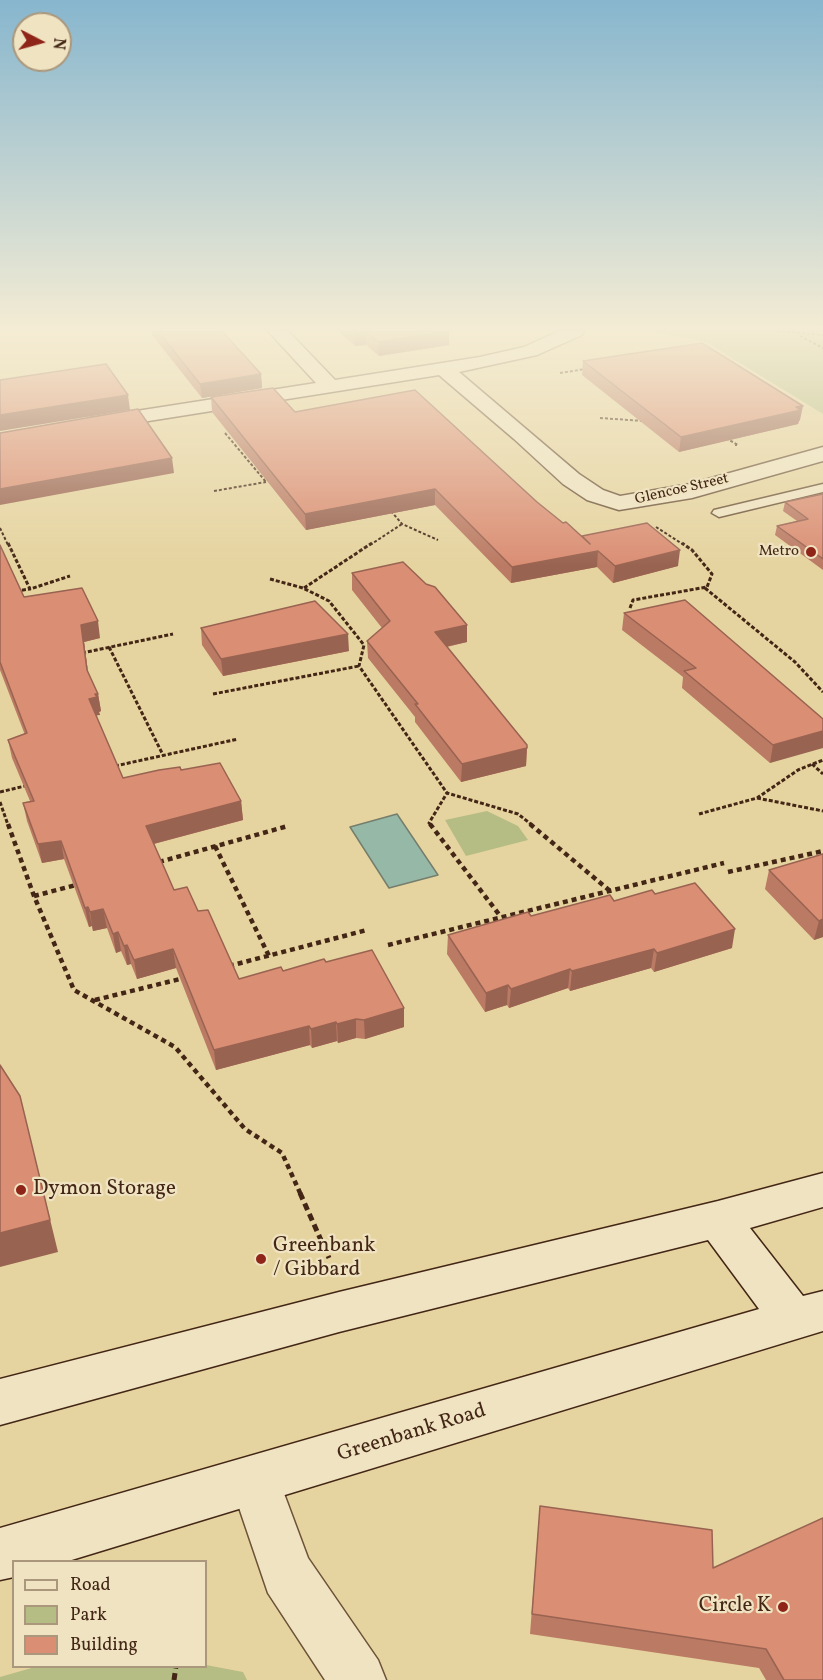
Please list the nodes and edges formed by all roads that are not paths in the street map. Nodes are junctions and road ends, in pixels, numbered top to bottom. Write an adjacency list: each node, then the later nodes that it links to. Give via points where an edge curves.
1 (182, 409): 3 (street)
2 (492, 409): 4 (street, Glencoe Street, via 595,495 619,503 692,491)
3 (82, 426)
4 (823, 454)
5 (823, 488): 6 (lane)
6 (719, 513)
7 (823, 1190): 8 (street)
8 (718, 1219): 9 (street); 10 (street, via 339,1312)
9 (808, 1315): 11 (street, Greenbank Road)
10 (0, 1402)
11 (255, 1481): 12 (street, Greenbank Road); 13 (street, via 287,1574)
12 (0, 1554)
13 (358, 1680)

